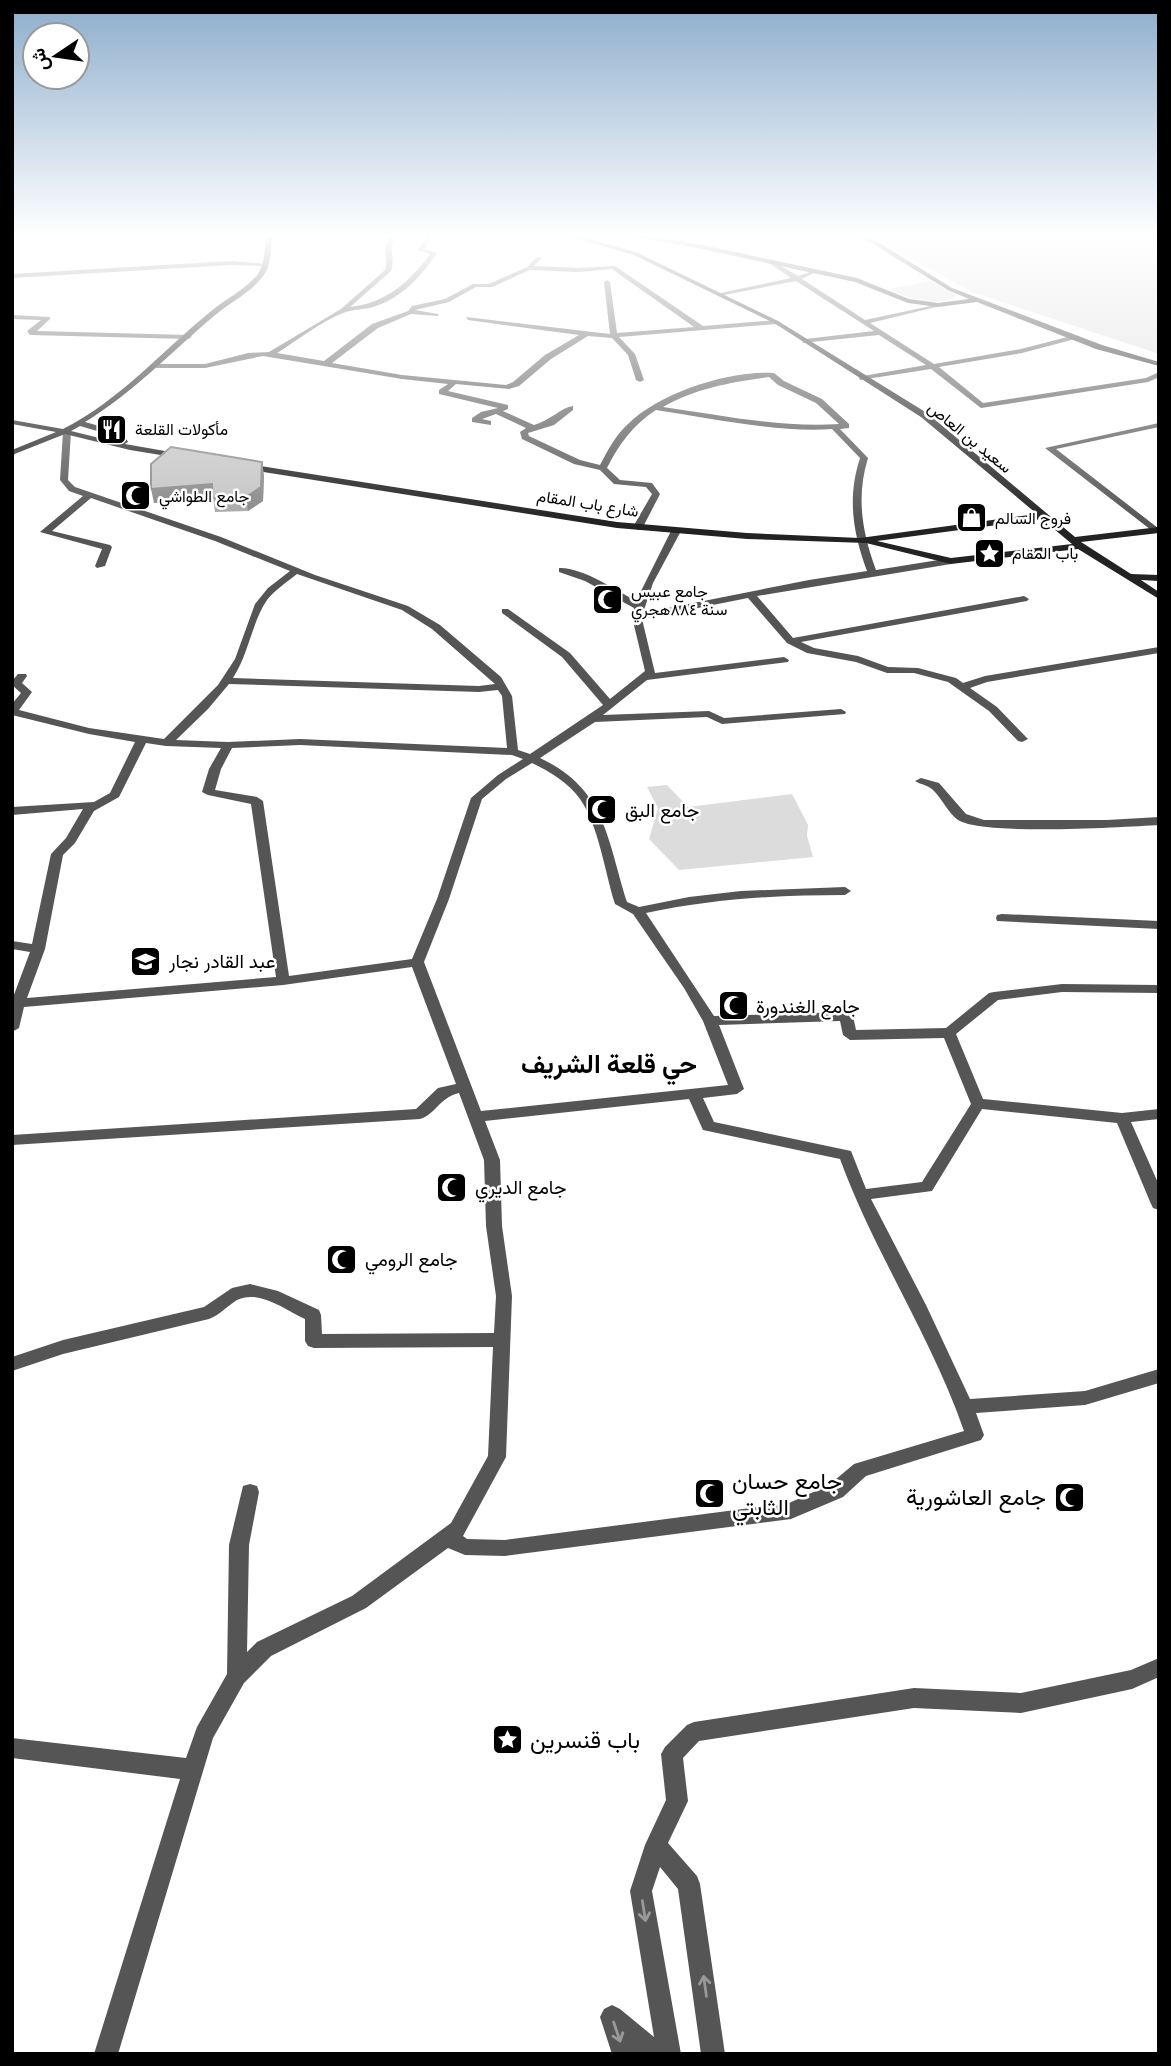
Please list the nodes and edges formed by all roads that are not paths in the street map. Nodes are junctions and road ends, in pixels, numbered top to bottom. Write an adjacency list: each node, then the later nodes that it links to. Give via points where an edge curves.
1 (34, 329): 14 (street, via 30,333)
2 (197, 329): 14 (street)
3 (311, 329): 17 (street)
4 (371, 329): 18 (street)
5 (559, 329): 11 (street)
6 (613, 329): 13 (street)
7 (683, 329): 13 (street)
8 (787, 329): 16 (street, سعيد بن العاص)
9 (875, 329): 12 (street)
10 (1053, 329): 15 (street)
11 (587, 333): 13 (street); 25 (street, via 516,384 499,388)
12 (880, 333): 16 (street); 21 (street)
13 (614, 335): 24 (street, via 631,355)
14 (188, 337): 20 (street)
15 (1072, 337): 19 (street); 21 (street)
16 (805, 341): 23 (street, سعيد بن العاص)
17 (270, 354): 18 (street); 20 (street, via 254,352 209,366)
18 (325, 364): 25 (street)
19 (1159, 364)
20 (157, 366): 32 (street)
21 (931, 367): 22 (street, via 981,406 1147,380); 23 (street)
22 (1159, 374)
23 (863, 378): 43 (street, سعيد بن العاص, via 924,415)
24 (640, 380)
25 (450, 385): 26 (street, via 442,392); 26 (street, via 499,394)
26 (489, 402): 29 (street, via 505,407)
27 (570, 408): 35 (street, via 551,424)
28 (655, 408): 34 (street); 34 (street, via 695,388 736,377 771,375 819,401 845,426); 41 (street, via 616,444)
29 (497, 411): 31 (street, via 475,420); 35 (street)
30 (12, 422): 36 (street)
31 (488, 423)
32 (82, 424): 36 (street); 37 (street, via 116,435)
33 (1159, 425): 45 (street, via 1049,448)
34 (834, 427): 47 (street, via 864,458 855,481)
35 (533, 428): 41 (street, via 524,432 525,437 577,462)
36 (67, 432): 37 (street); 38 (street); 42 (street, via 64,480 72,489)
37 (130, 448): 39 (street)
38 (12, 453)
39 (191, 458)
40 (231, 464): 44 (street, شارع باب المقام)
41 (603, 468): 44 (street, via 617,481 649,485 656,494)
42 (91, 494): 50 (street, via 45,532 107,547); 52 (street)
43 (1044, 516): 47 (street, شارع باب المقام); 48 (street, سعيد بن العاص)
44 (638, 527): 46 (street, شارع باب المقام)
45 (1157, 530): 48 (street)
46 (676, 531): 47 (street, شارع باب المقام); 60 (street, via 645,586)
47 (860, 541): 49 (street); 53 (street)
48 (1077, 543): 49 (street); 54 (street, سعيد بن العاص)
49 (951, 561): 53 (street)
50 (100, 566)
51 (562, 570): 60 (street, via 588,579)
52 (296, 571): 66 (street, via 259,604 237,665); 67 (street, via 405,608 477,659)
53 (873, 574): 56 (street)
54 (1130, 577): 55 (street); 57 (street, سعيد بن العاص)
55 (1159, 578)
56 (751, 596): 60 (street); 61 (street)
57 (1159, 596)
58 (1024, 599): 61 (street)
59 (505, 611): 69 (street, via 566,655)
60 (638, 612): 65 (street, via 650,673)
61 (791, 641): 68 (street, via 811,651 858,659 887,670 914,670)
62 (1159, 650): 68 (street, via 985,679)
63 (784, 660): 65 (street)
64 (22, 676): 70 (street, via 16,683 27,692)
65 (645, 677): 69 (street)
66 (225, 681): 67 (street); 75 (street)
67 (500, 687): 77 (street, via 507,696)
68 (963, 687): 74 (street)
69 (609, 705): 72 (street)
70 (12, 712): 73 (street)
71 (841, 712): 72 (street, via 722,721 709,714)
72 (593, 719): 78 (street)
73 (142, 739): 75 (street); 80 (street, via 115,796)
74 (1022, 739)
75 (166, 743): 76 (street)
76 (228, 745): 77 (street, via 300,743); 90 (street, via 208,792 257,801)
77 (513, 752): 78 (street)
78 (534, 757): 84 (street, via 585,797 621,904); 89 (street, via 477,798)
79 (921, 781): 82 (street, via 935,785 962,817 983,824)
80 (101, 805): 81 (street); 88 (street, via 89,809 57,854)
81 (12, 811)
82 (1159, 821)
83 (845, 891): 84 (street, via 768,891)
84 (638, 911): 93 (street)
85 (1002, 918): 86 (street)
86 (1159, 925)
87 (12, 945): 88 (street)
88 (38, 949): 92 (street)
89 (417, 962): 90 (street); 96 (street)
90 (284, 981): 92 (street)
91 (1159, 989): 95 (street, via 1062,988 994,996)
92 (15, 1004): 94 (street)
93 (710, 1021): 95 (street, via 846,1016 850,1035); 97 (street, via 737,1089)
94 (12, 1028)
95 (949, 1033): 98 (street)
96 (463, 1087): 100 (street); 102 (street, via 443,1092 421,1114)
97 (694, 1094): 100 (street); 103 (street, via 708,1126 846,1155)
98 (978, 1104): 101 (street); 103 (street, via 927,1187)
99 (1159, 1114): 101 (street)
100 (475, 1117): 105 (street, via 492,1160 494,1226 504,1296)
101 (1122, 1118): 104 (street)
102 (12, 1140)
103 (861, 1195): 108 (street)
104 (1159, 1204)
105 (502, 1340): 106 (street, via 314,1341 313,1315 264,1290 239,1291 209,1312); 110 (street, via 497,1457 458,1529)
106 (12, 1364)
107 (1159, 1376): 108 (street, via 1085,1398)
108 (965, 1407): 110 (street, via 975,1435 860,1469 836,1492 791,1511 505,1548 465,1547)
109 (250, 1492): 112 (street, via 239,1545)
110 (445, 1537): 112 (street, via 359,1602 264,1649)
111 (1159, 1667): 115 (street, via 1132,1679 1021,1703 914,1698 694,1732 672,1754 677,1801)
112 (237, 1676): 114 (street, via 204,1734)
113 (12, 1748): 114 (street)
114 (194, 1770): 116 (street)
115 (656, 1845): 119 (street, one-way to 119, via 641,1891); 120 (street, one-way to 115, via 689,1884)
116 (106, 2054)
117 (625, 2054): 118 (street, one-way to 117, via 612,2017)
118 (656, 2054)
119 (668, 2054)
120 (713, 2054)

